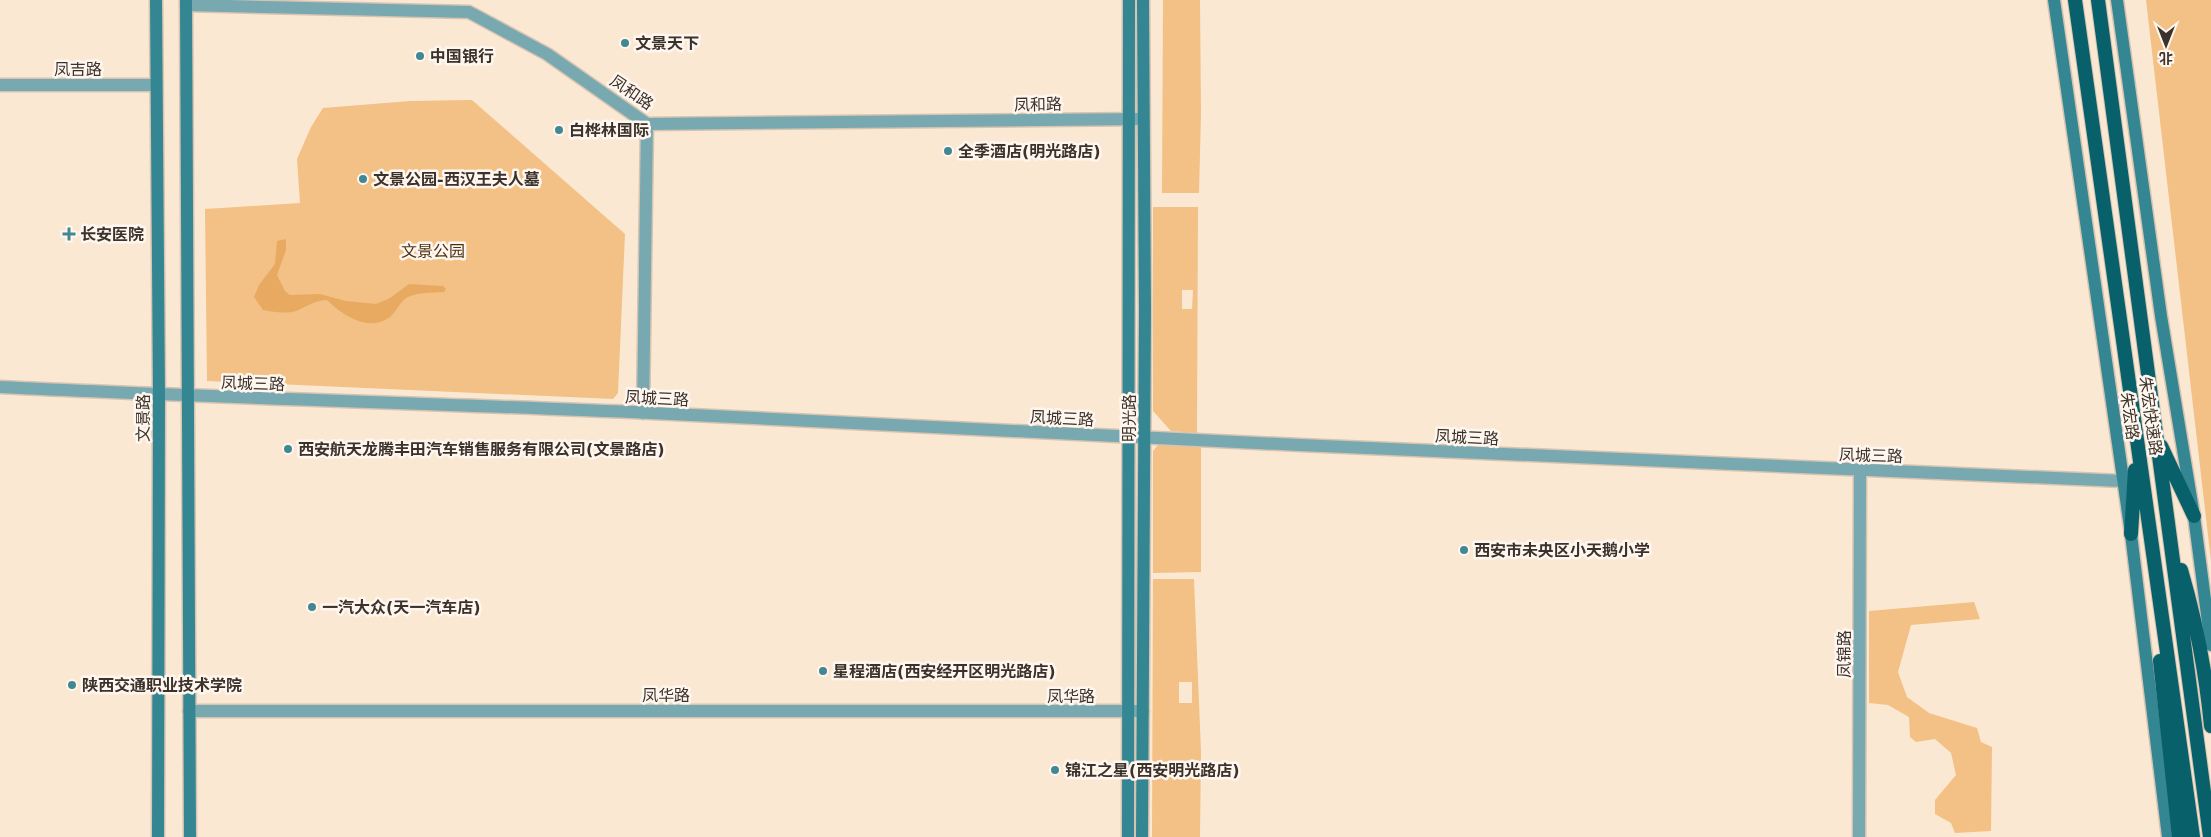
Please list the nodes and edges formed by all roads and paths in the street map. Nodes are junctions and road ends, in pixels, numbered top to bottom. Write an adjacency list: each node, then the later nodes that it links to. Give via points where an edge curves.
1 (156, 0): 10 (main road, 文景路)
2 (1129, 0): 11 (main road, 明光路)
3 (1143, 0): 12 (main road, 明光路)
4 (2054, 0): 23 (main road, 朱宏路)
5 (2076, 0): 21 (highway, 朱宏快速路)
6 (2098, 0): 20 (highway, 朱宏快速路)
7 (2117, 0): 24 (main road, via 2161,316)
8 (186, 3): 13 (street, 凤和路, via 469,12 547,54); 16 (main road)
9 (0, 85): 10 (street, 凤吉路)
10 (156, 85): 15 (main road, 文景路)
11 (1129, 119): 12 (street, 凤和路); 13 (street, 凤和路); 18 (main road, 明光路)
12 (1143, 119): 19 (main road, 明光路)
13 (647, 124): 17 (street)
14 (0, 387): 15 (street, 凤城三路)
15 (159, 395): 16 (street, 凤城三路); 33 (main road, 文景路)
16 (187, 396): 17 (street, 凤城三路); 28 (main road)
17 (643, 413): 18 (street, 凤城三路)
18 (1127, 437): 19 (street, 凤城三路); 30 (main road, 明光路)
19 (1145, 437): 22 (street, 凤城三路); 29 (main road, 明光路)
20 (2158, 438): 24 (highway); 25 (highway, 朱宏快速路)
21 (2137, 442): 26 (highway); 32 (highway, 朱宏快速路)
22 (1860, 470): 23 (street, 凤城三路); 37 (street, 凤锦路)
23 (2122, 481): 26 (main road, 朱宏路)
24 (2194, 516): 27 (main road)
25 (2168, 528): 31 (highway, via 2191,602 2205,672); 41 (highway, 朱宏快速路)
26 (2131, 534): 38 (main road, 朱宏路)
27 (2211, 645)
28 (189, 711): 30 (street, 凤华路); 34 (main road)
29 (1143, 711): 30 (street, 凤华路); 36 (main road, 明光路)
30 (1128, 712): 35 (main road, 明光路)
31 (2211, 726)
32 (2183, 815): 39 (highway); 40 (highway, 朱宏快速路)
33 (158, 837)
34 (190, 837)
35 (1128, 837)
36 (1142, 837)
37 (1859, 837)
38 (2168, 837)
39 (2179, 837)
40 (2193, 837)
41 (2210, 837)

